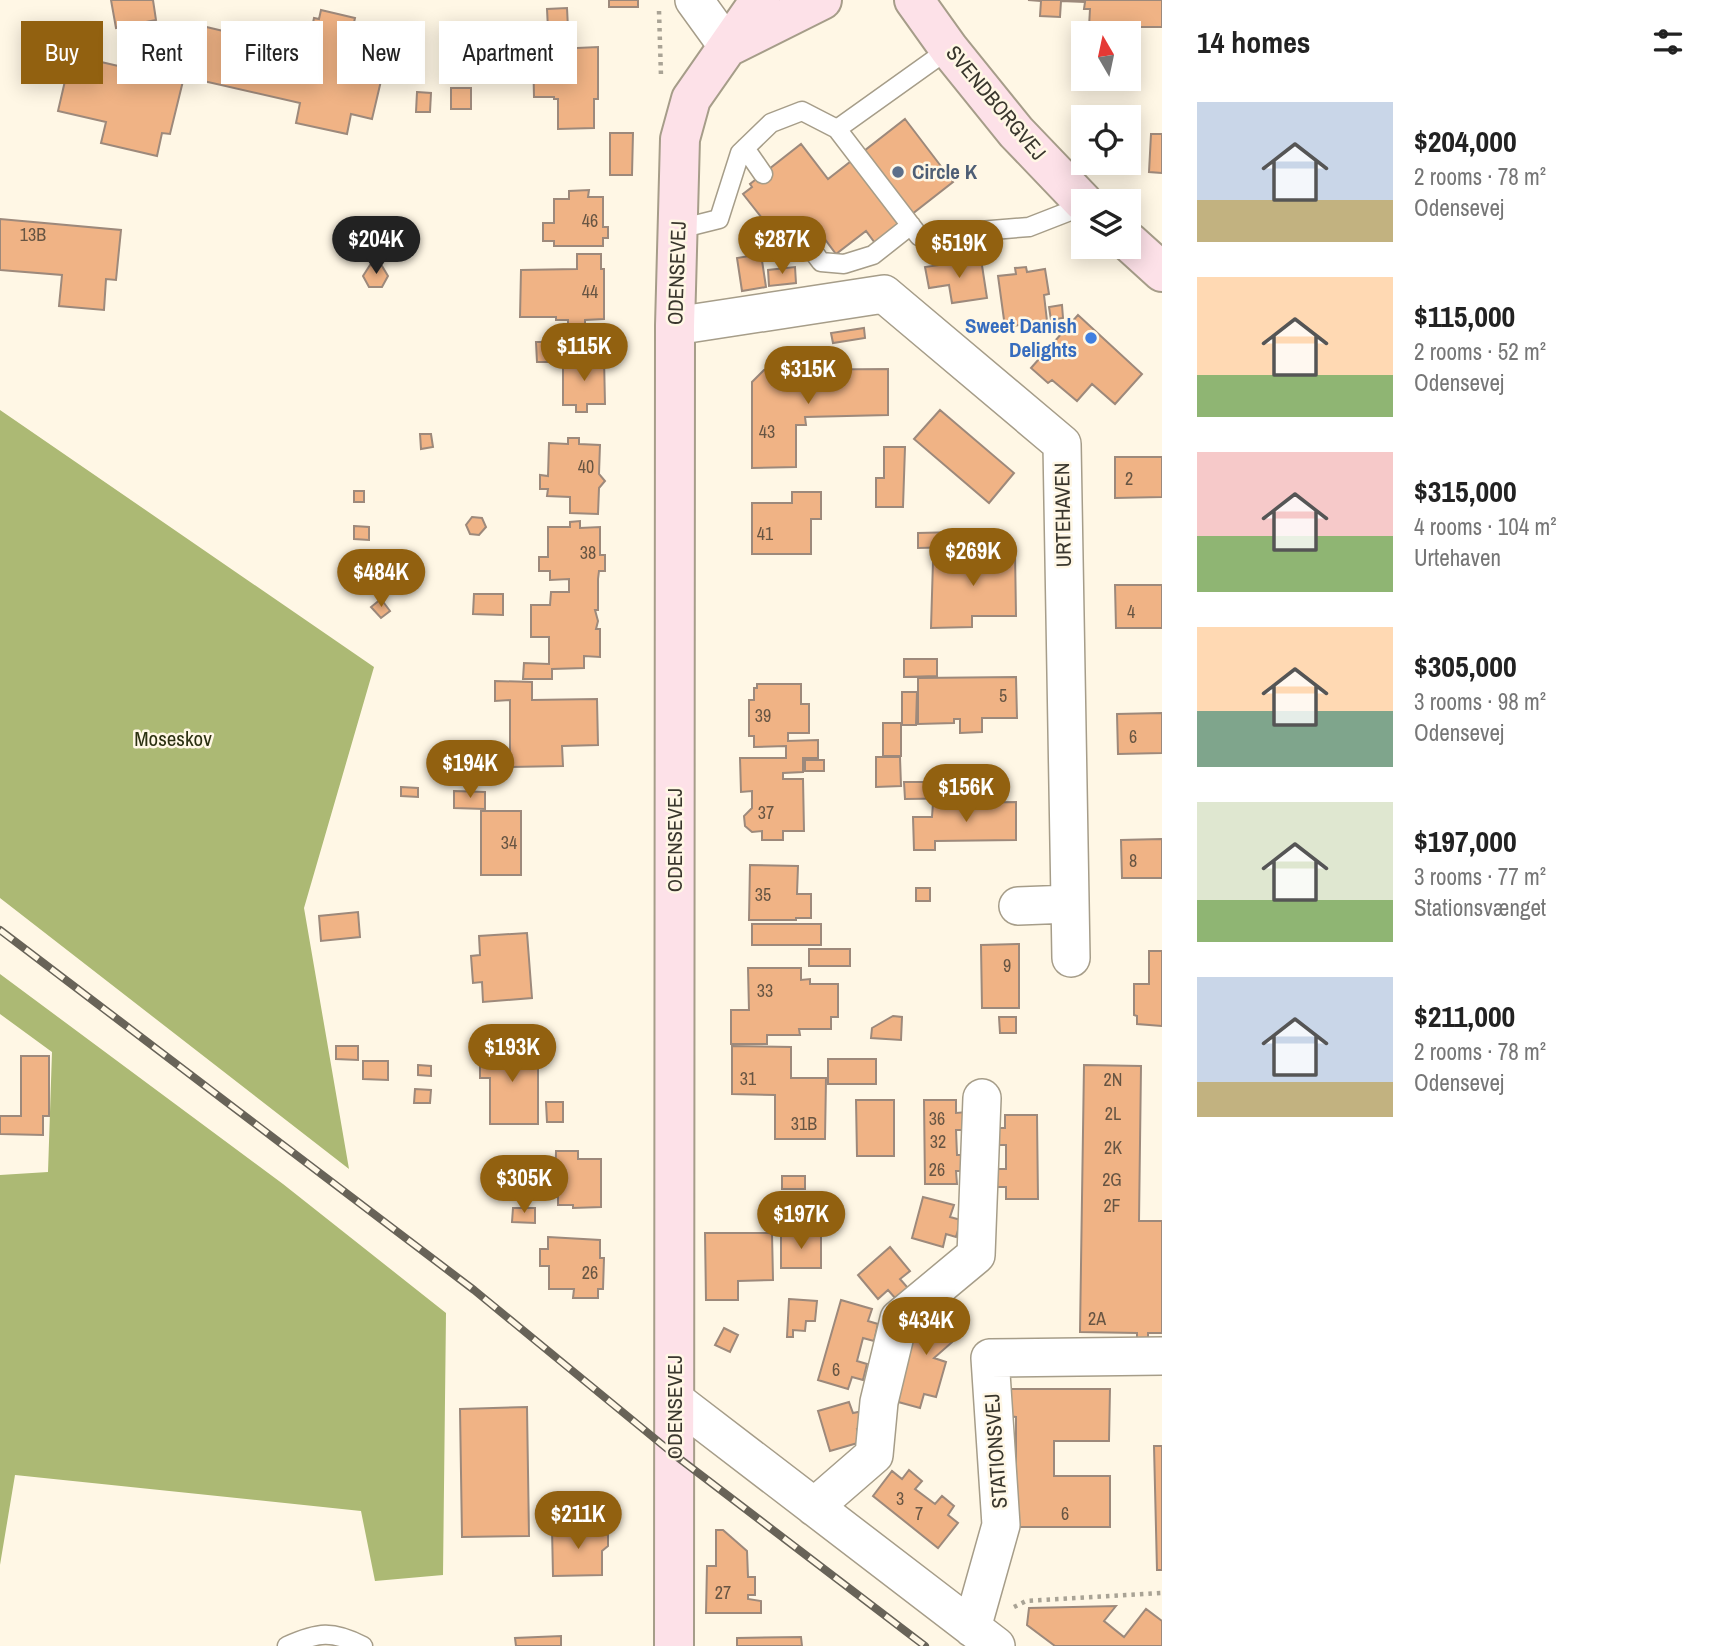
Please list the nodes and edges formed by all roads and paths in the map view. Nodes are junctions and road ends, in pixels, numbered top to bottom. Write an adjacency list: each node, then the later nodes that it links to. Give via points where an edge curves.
1 (694, 0): 5 (street)
2 (760, 0): 5 (street, ODENSEVEJ)
3 (822, 0): 5 (street, ODENSEVEJ)
4 (914, 0): 6 (street, SVENDBORGVEJ)
5 (728, 47): 14 (street, ODENSEVEJ, via 691,99 680,139)
6 (949, 50): 7 (lane); 10 (street, SVENDBORGVEJ)
7 (837, 129): 8 (lane, via 802,111 771,122); 12 (lane)
8 (745, 148): 9 (lane); 14 (lane, via 719,219)
9 (763, 174)
10 (1071, 191)
11 (1071, 209): 12 (lane, via 1029,227 919,236)
12 (911, 225): 13 (lane, via 873,255 844,264 821,262)
13 (795, 227)
14 (679, 229): 17 (street, ODENSEVEJ)
15 (1141, 253): 16 (street)
16 (1162, 272)
17 (676, 326): 18 (street, URTEHAVEN, via 884,294 1062,444); 23 (street, ODENSEVEJ)
18 (1070, 904): 19 (street); 20 (street, URTEHAVEN)
19 (1018, 906)
20 (1071, 958)
21 (982, 1098): 24 (street, via 976,1255 899,1319 879,1402 874,1455)
22 (1162, 1356): 26 (street, STATIONSVEJ, via 990,1358 1001,1525)
23 (675, 1400): 24 (street); 29 (street, ODENSEVEJ)
24 (814, 1507): 26 (street)
25 (1162, 1594): 26 (path, via 1026,1601)
26 (984, 1637)
27 (287, 1646): 28 (lane, via 309,1636 337,1634)
28 (363, 1646)
29 (674, 1646)

